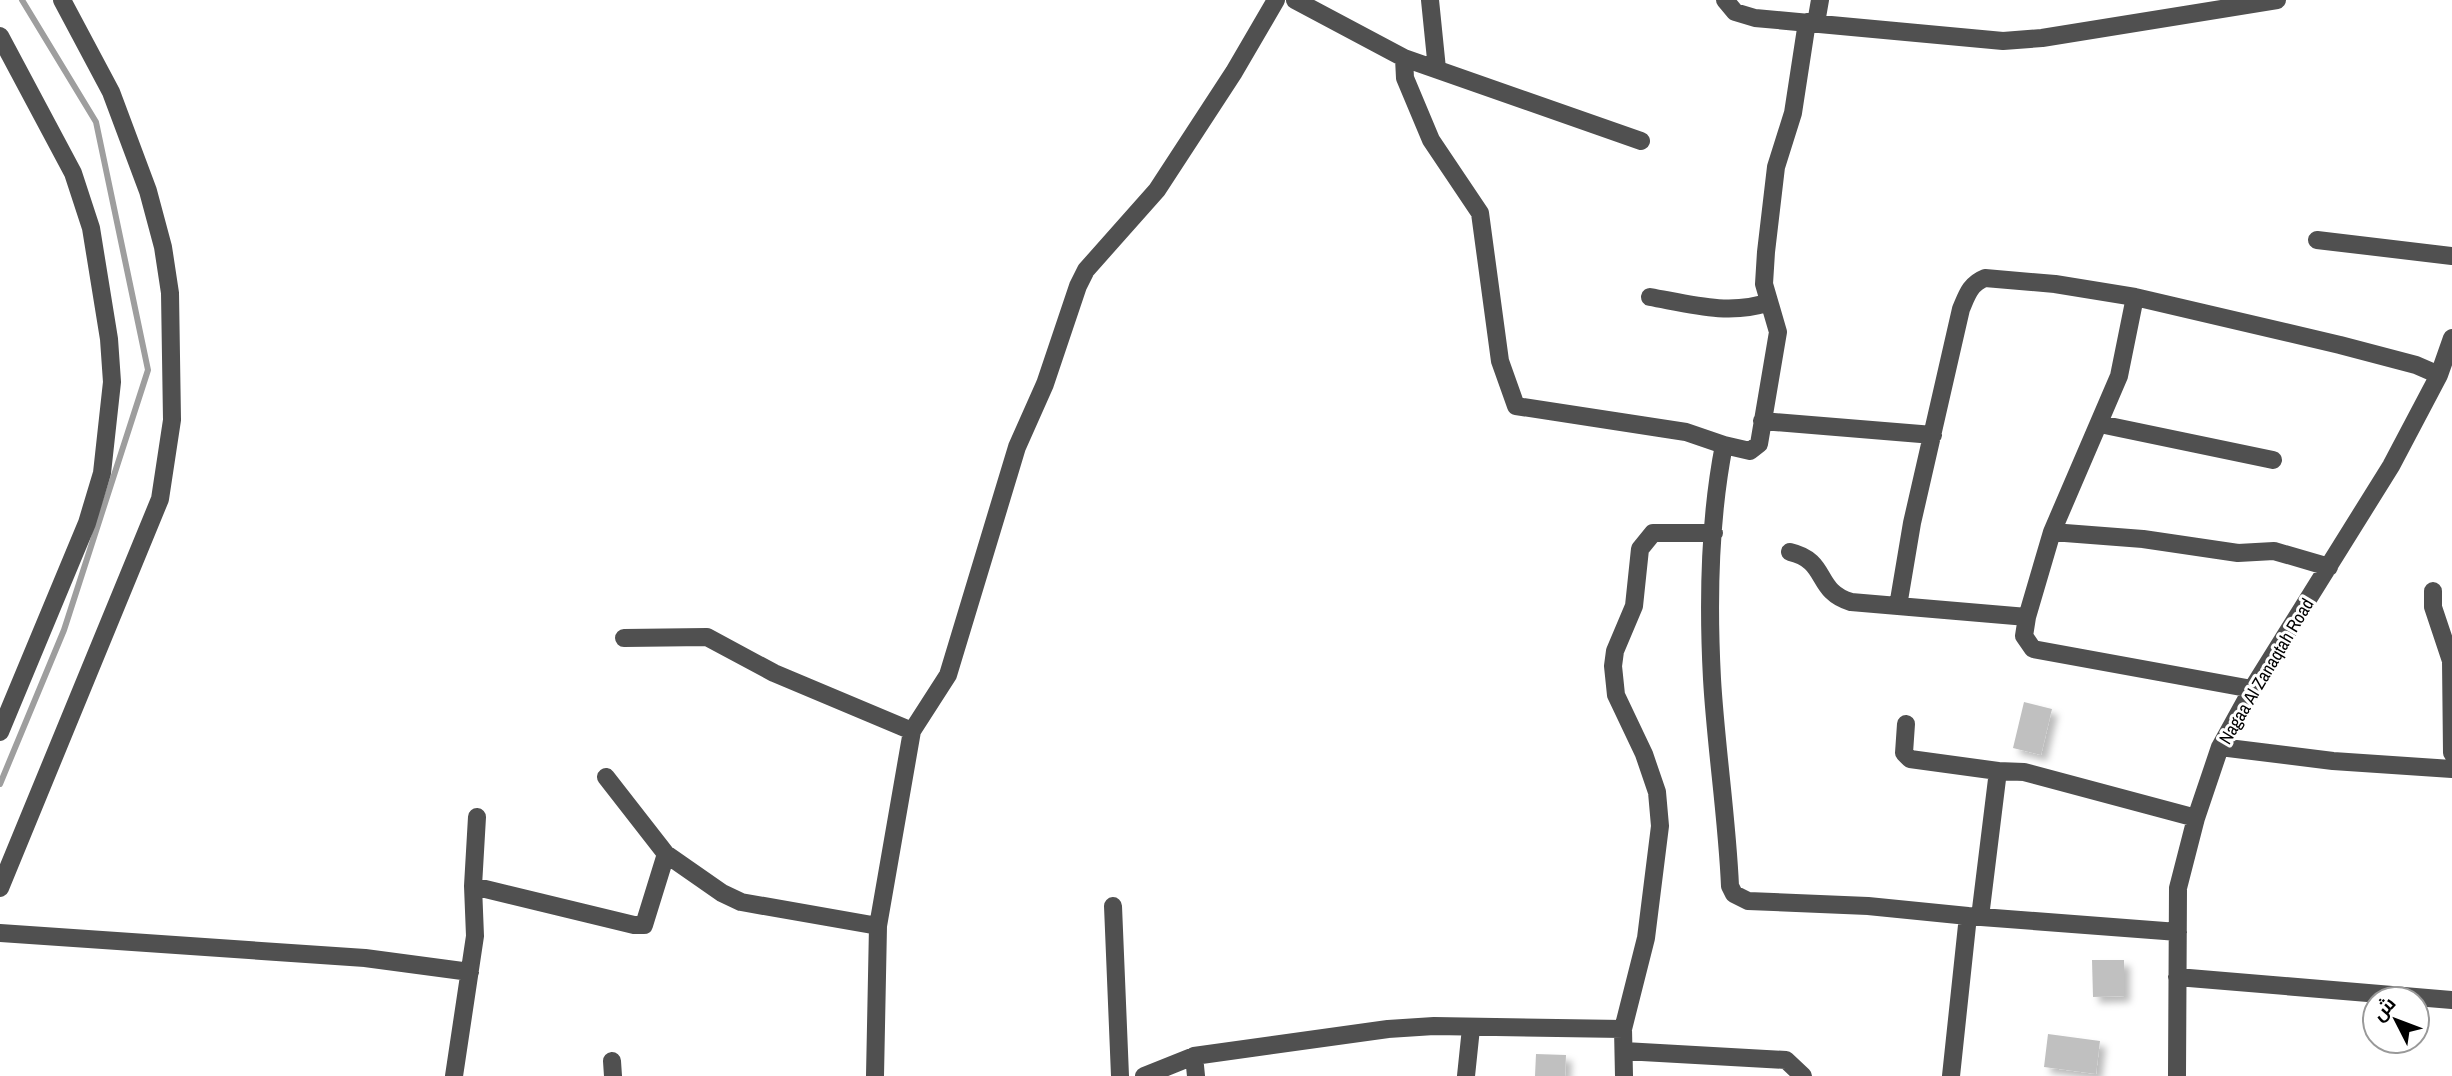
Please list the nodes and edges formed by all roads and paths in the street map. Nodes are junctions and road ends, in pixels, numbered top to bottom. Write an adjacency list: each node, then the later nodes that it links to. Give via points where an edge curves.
1 (62, 0): 46 (street, via 111,92 148,191 163,247 170,293 172,420 160,499)
2 (1276, 0): 36 (street, via 1157,190 1094,260 1078,286 1045,384 1007,475 948,675)
3 (1295, 0): 10 (street)
4 (1430, 0): 11 (street)
5 (1725, 0): 8 (street, via 1740,15)
6 (1819, 0): 8 (street)
7 (2277, 0): 8 (street, via 2003,41)
8 (1812, 23): 17 (street, via 1776,167 1764,284)
9 (0, 36): 35 (street, via 73,173 91,228 112,382 102,473 87,523)
10 (1404, 58): 11 (street); 23 (street, via 1407,84 1431,140 1480,213 1500,361 1516,406 1686,432)
11 (1437, 69): 12 (street)
12 (1641, 141)
13 (2317, 240): 14 (street)
14 (2452, 257)
15 (1650, 297): 17 (street, via 1728,309)
16 (2136, 297): 19 (street, via 2340,345); 21 (street, via 2119,376); 22 (street, via 2055,284 1985,278 1975,282 1961,309)
17 (1769, 302): 20 (street, via 1778,332)
18 (2452, 338): 19 (street, Nagaa Al Zanaqtah Road)
19 (2439, 375): 28 (street, Nagaa Al Zanaqtah Road, via 2391,466)
20 (1762, 421): 22 (street); 23 (street, via 1757,447)
21 (2100, 424): 24 (street); 25 (street)
22 (1933, 435): 30 (street)
23 (1724, 446): 26 (street)
24 (2273, 460)
25 (2052, 532): 28 (street, via 2238,553 2274,551); 31 (street)
26 (1714, 533): 48 (street, via 1712,681 1734,894 1748,901); 56 (street, via 1653,533 1644,541 1637,561 1634,606 1615,651 1616,695 1657,792 1660,826 1646,938)
27 (1790, 552): 30 (street, via 1816,564 1826,586 1840,598)
28 (2329, 567): 33 (street, Nagaa Al Zanaqtah Road)
29 (2433, 591): 38 (street, via 2433,607 2451,661)
30 (1898, 606): 31 (street)
31 (2027, 617): 33 (street, via 2024,636 2033,649)
32 (624, 638): 36 (street, via 707,637 774,673)
33 (2252, 689): 37 (street, Nagaa Al Zanaqtah Road)
34 (1906, 724): 40 (street, via 1903,753 1910,759)
35 (0, 732)
36 (912, 732): 49 (street)
37 (2220, 747): 39 (street); 43 (street, Nagaa Al Zanaqtah Road)
38 (2452, 753)
39 (2452, 769)
40 (1998, 771): 43 (street, via 2024,772); 48 (street)
41 (606, 777): 44 (street)
42 (477, 817): 45 (street)
43 (2196, 817): 50 (street, Nagaa Al Zanaqtah Road, via 2178,888)
44 (666, 853): 45 (street, via 643,925); 49 (street, via 741,902)
45 (473, 886): 52 (street, via 475,936)
46 (0, 888)
47 (1113, 906): 61 (street)
48 (1974, 917): 50 (street); 67 (street)
49 (878, 926): 60 (street)
50 (2178, 932): 53 (street, Nagaa Al Zanaqtah Road)
51 (0, 933): 52 (street, via 365,958)
52 (470, 972): 59 (street)
53 (2177, 977): 54 (street); 68 (street, Nagaa Al Zanaqtah Road)
54 (2452, 1000)
55 (1471, 1028): 56 (street); 58 (street, via 1388,1029); 64 (street)
56 (1623, 1029): 57 (street)
57 (1624, 1051): 65 (street); 66 (street, via 1786,1060)
58 (1194, 1056): 62 (street); 63 (street)
59 (454, 1076)
60 (875, 1076)
61 (1120, 1076)
62 (1144, 1076)
63 (1196, 1076)
64 (1466, 1076)
65 (1624, 1076)
66 (1803, 1076)
67 (1951, 1076)
68 (2177, 1076)

